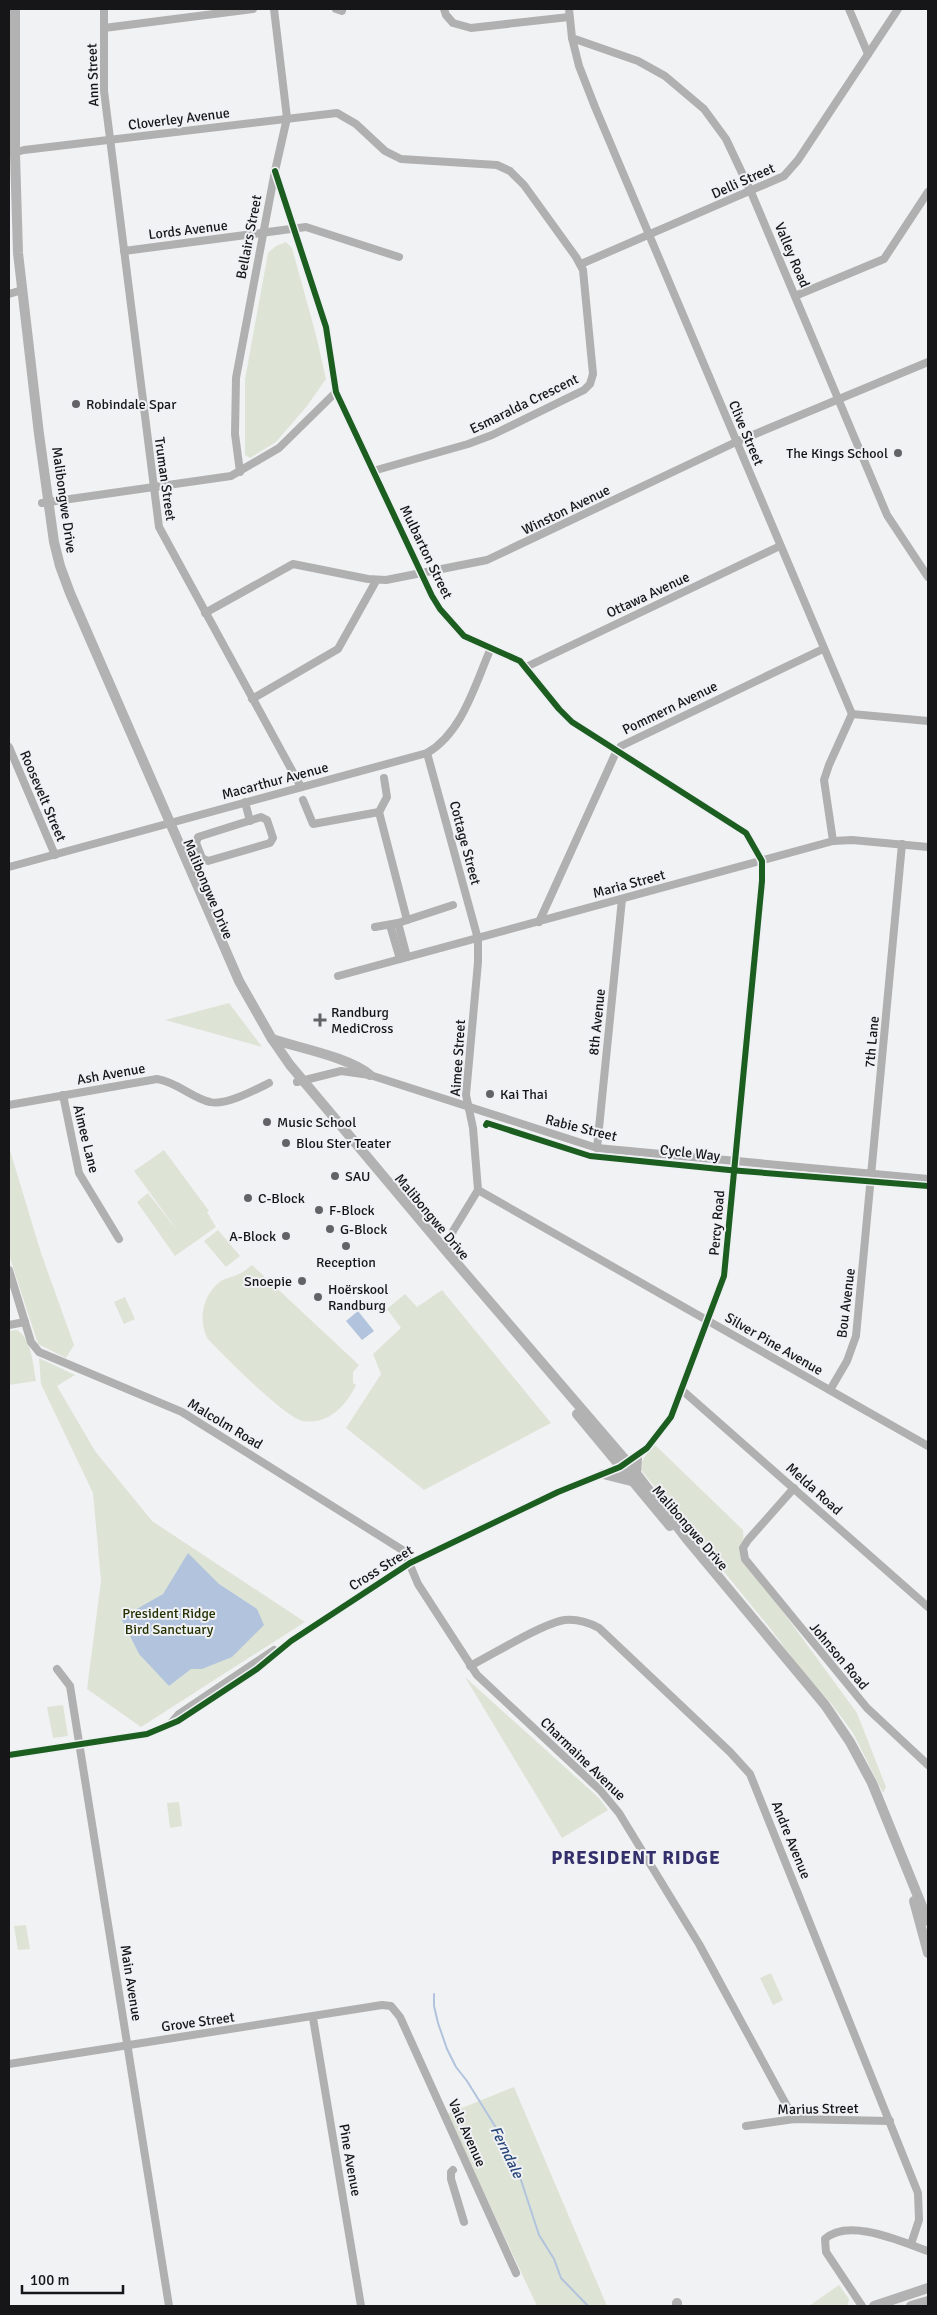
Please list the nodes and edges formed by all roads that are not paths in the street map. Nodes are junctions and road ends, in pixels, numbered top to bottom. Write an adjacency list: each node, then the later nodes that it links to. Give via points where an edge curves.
1 (15, 9): 10 (main road, Malibongwe Drive)
2 (104, 9): 9 (street, Ann Street)
3 (253, 9): 9 (street)
4 (274, 9): 15 (street, Bellairs Street)
5 (849, 9): 12 (street)
6 (898, 9): 12 (street, Delli Street)
7 (447, 11): 8 (street, via 453,23 471,28)
8 (569, 13): 11 (street)
9 (104, 28): 17 (street, Ann Street, via 104,91)
10 (12, 30): 13 (main road, Malibongwe Drive)
11 (572, 38): 20 (street, Valley Road, via 648,66 692,97 726,139); 24 (street, Clive Street, via 582,74)
12 (868, 54): 20 (street, Delli Street, via 793,168 780,179)
13 (14, 111): 16 (main road); 18 (main road, Malibongwe Drive)
14 (337, 113): 15 (street, Cloverley Avenue); 27 (street, Esmaralda Crescent, via 356,124 385,151 401,159 484,164 510,171 524,185)
15 (287, 118): 17 (street, Cloverley Avenue); 19 (street, Bellairs Street)
16 (9, 128)
17 (110, 140): 18 (street, Cloverley Avenue); 25 (street, Truman Street)
18 (13, 151): 28 (main road, Malibongwe Drive)
19 (275, 171): 22 (street, Mulbarton Street); 23 (street, Bellairs Street)
20 (751, 192): 24 (street, Delli Street); 30 (street, Valley Road)
21 (928, 192): 30 (street, via 887,257)
22 (294, 229): 23 (street, Lords Avenue); 26 (street, Lords Avenue, via 310,227); 32 (street, Mulbarton Street, via 326,328)
23 (263, 233): 25 (street, Lords Avenue); 36 (street, Bellairs Street, via 236,378 235,434)
24 (650, 235): 27 (street, Delli Street); 34 (street, Clive Street)
25 (124, 251): 37 (street, Truman Street)
26 (399, 257)
27 (581, 264): 35 (street, Esmaralda Crescent, via 587,293 592,367 588,387 479,441)
28 (22, 290): 29 (street); 38 (main road, Malibongwe Drive)
29 (9, 294)
30 (795, 296): 33 (street, Valley Road)
31 (928, 362): 33 (street, Winston Avenue)
32 (336, 392): 35 (street, Mulbarton Street); 36 (street, via 279,448)
33 (839, 400): 34 (street, Winston Avenue); 41 (street, Valley Road, via 891,523)
34 (736, 442): 39 (street, Clive Street); 40 (street, Winston Avenue, via 498,556)
35 (373, 471): 40 (street, Mulbarton Street)
36 (240, 472): 37 (street, via 215,480)
37 (153, 487): 38 (street); 43 (street, Truman Street, via 159,527)
38 (45, 502): 59 (main road, Malibongwe Drive, via 62,574)
39 (780, 546): 45 (street, Clive Street); 46 (street, Ottawa Avenue)
40 (422, 575): 42 (street, Winston Avenue); 44 (street, Mulbarton Street, via 437,604 459,631)
41 (928, 577)
42 (376, 580): 43 (street, Winston Avenue, via 293,564); 47 (street, via 338,650)
43 (205, 613): 47 (street, Truman Street)
44 (491, 648): 46 (street, Mulbarton Street); 52 (street, Macarthur Avenue, via 457,725 449,737)
45 (823, 649): 48 (street, Clive Street); 51 (street, Pommern Avenue, via 629,741)
46 (526, 667): 51 (street, Mulbarton Street, via 564,715)
47 (252, 699): 54 (street, Truman Street)
48 (852, 714): 49 (street); 60 (street, via 824,780)
49 (928, 721)
50 (9, 747): 63 (street, Roosevelt Street)
51 (617, 750): 64 (street, Mulbarton Street, via 746,833); 69 (street, Pommern Avenue)
52 (427, 753): 54 (street, Macarthur Avenue); 72 (street, Cottage Street)
53 (384, 778): 57 (street, via 387,797)
54 (301, 787): 56 (street, Macarthur Avenue)
55 (303, 800): 57 (street, via 313,824)
56 (245, 802): 58 (street); 59 (street, Macarthur Avenue)
57 (379, 812): 68 (street)
58 (250, 821): 58 (street, via 261,817 265,819 272,841 214,860 202,858 196,843 198,837)
59 (167, 823): 63 (street, Macarthur Avenue); 75 (main road, Malibongwe Drive, via 239,981); 77 (main road, Malibongwe Drive, via 215,944 241,998 276,1055)
60 (833, 841): 61 (street, Maria Street); 64 (street, Maria Street)
61 (902, 844): 62 (street, Maria Street); 84 (street, 7th Lane)
62 (928, 846)
63 (55, 855): 65 (street, Macarthur Avenue)
64 (762, 861): 66 (street, Maria Street); 83 (street, Percy Road)
65 (9, 867)
66 (622, 899): 69 (street, Maria Street); 82 (street, 8th Avenue)
67 (453, 904): 68 (street)
68 (406, 920): 70 (street)
69 (539, 922): 72 (street, Maria Street)
70 (394, 924): 71 (street); 73 (street)
71 (375, 927)
72 (478, 939): 73 (street, Maria Street); 81 (street, Aimee Street, via 466,1090)
73 (403, 958): 74 (street, Maria Street)
74 (338, 976)
75 (272, 1038): 76 (main road, via 348,1063); 77 (main road, Malibongwe Drive)
76 (370, 1074): 77 (street, Rabie Street, via 341,1071); 81 (street, Rabie Street)
77 (301, 1081): 88 (main road, Malibongwe Drive); 99 (main road, Malibongwe Drive)
78 (269, 1083): 79 (street, Ash Avenue, via 219,1103 209,1102 171,1082 157,1079)
79 (62, 1095): 80 (street, Ash Avenue); 89 (street, Aimee Lane, via 79,1173)
80 (9, 1105)
81 (468, 1107): 82 (street, Rabie Street); 86 (street, Aimee Street)
82 (597, 1148): 83 (street, Rabie Street)
83 (735, 1162): 84 (street, Rabie Street); 93 (street, Percy Road, via 724,1276)
84 (872, 1174): 85 (street, Rabie Street); 90 (street, 7th Lane)
85 (928, 1179)
86 (478, 1190): 87 (street); 93 (street, Silver Pine Avenue)
87 (452, 1231): 88 (street); 91 (street)
88 (434, 1236): 91 (main road, Malibongwe Drive)
89 (119, 1239)
90 (865, 1242): 97 (street, Bou Avenue, via 856,1336 847,1361)
91 (446, 1252): 101 (main road, Malibongwe Drive)
92 (9, 1270): 94 (street, Malcolm Road)
93 (707, 1321): 96 (street, Percy Road); 97 (street, Silver Pine Avenue)
94 (25, 1322): 95 (street); 105 (street, Malcolm Road, via 33,1346 43,1354 201,1422 401,1549)
95 (9, 1325)
96 (682, 1390): 100 (street, Percy Road, via 666,1425); 104 (street, Melda Road)
97 (830, 1390): 98 (street, Silver Pine Avenue)
98 (928, 1446)
99 (607, 1452): 101 (main road, Malibongwe Drive); 102 (main road)
100 (638, 1456): 101 (street, Percy Road); 103 (main road)
101 (624, 1465): 102 (street, Cross Street); 103 (main road, Malibongwe Drive)
102 (600, 1475): 103 (main road); 105 (street, Cross Street)
103 (634, 1477): 112 (main road, Malibongwe Drive, via 844,1732 872,1783); 113 (main road, Malibongwe Drive, via 841,1734 868,1783 901,1863)
104 (794, 1488): 106 (street, Melda Road); 111 (street, Johnson Road, via 748,1540 743,1552 748,1565 858,1699)
105 (410, 1563): 107 (street, Charmaine Avenue, via 418,1584); 109 (street, Cross Street, via 276,1648 172,1722 147,1734)
106 (928, 1607)
107 (470, 1666): 118 (street, Charmaine Avenue, via 614,1806 699,1944); 119 (street, Andre Avenue, via 552,1623 570,1620 588,1623 599,1628 730,1752 750,1774 756,1786)
108 (57, 1669): 109 (street, Main Avenue, via 70,1686)
109 (80, 1744): 110 (street, Cross Street); 116 (street, Main Avenue)
110 (9, 1755)
111 (928, 1765)
112 (928, 1921)
113 (928, 1953)
114 (391, 2006): 115 (street, Grove Street); 121 (street, Vale Avenue, via 400,2017)
115 (313, 2018): 116 (street, Grove Street); 129 (street, Pine Avenue)
116 (128, 2045): 117 (street, Grove Street); 128 (street, Main Avenue)
117 (9, 2064)
118 (794, 2119): 119 (street, Marius Street); 120 (street, Marius Street)
119 (890, 2121): 123 (street, Andre Avenue, via 920,2203 919,2220)
120 (746, 2126)
121 (467, 2165): 122 (street, via 451,2172); 125 (street, Vale Avenue)
122 (464, 2222)
123 (911, 2244): 124 (street); 130 (street, via 857,2230 836,2232 825,2239 826,2252)
124 (928, 2250)
125 (516, 2273)
126 (928, 2288): 131 (main road)
127 (928, 2301): 132 (main road)
128 (169, 2306)
129 (361, 2306)
130 (862, 2306)
131 (874, 2306)
132 (912, 2306)

